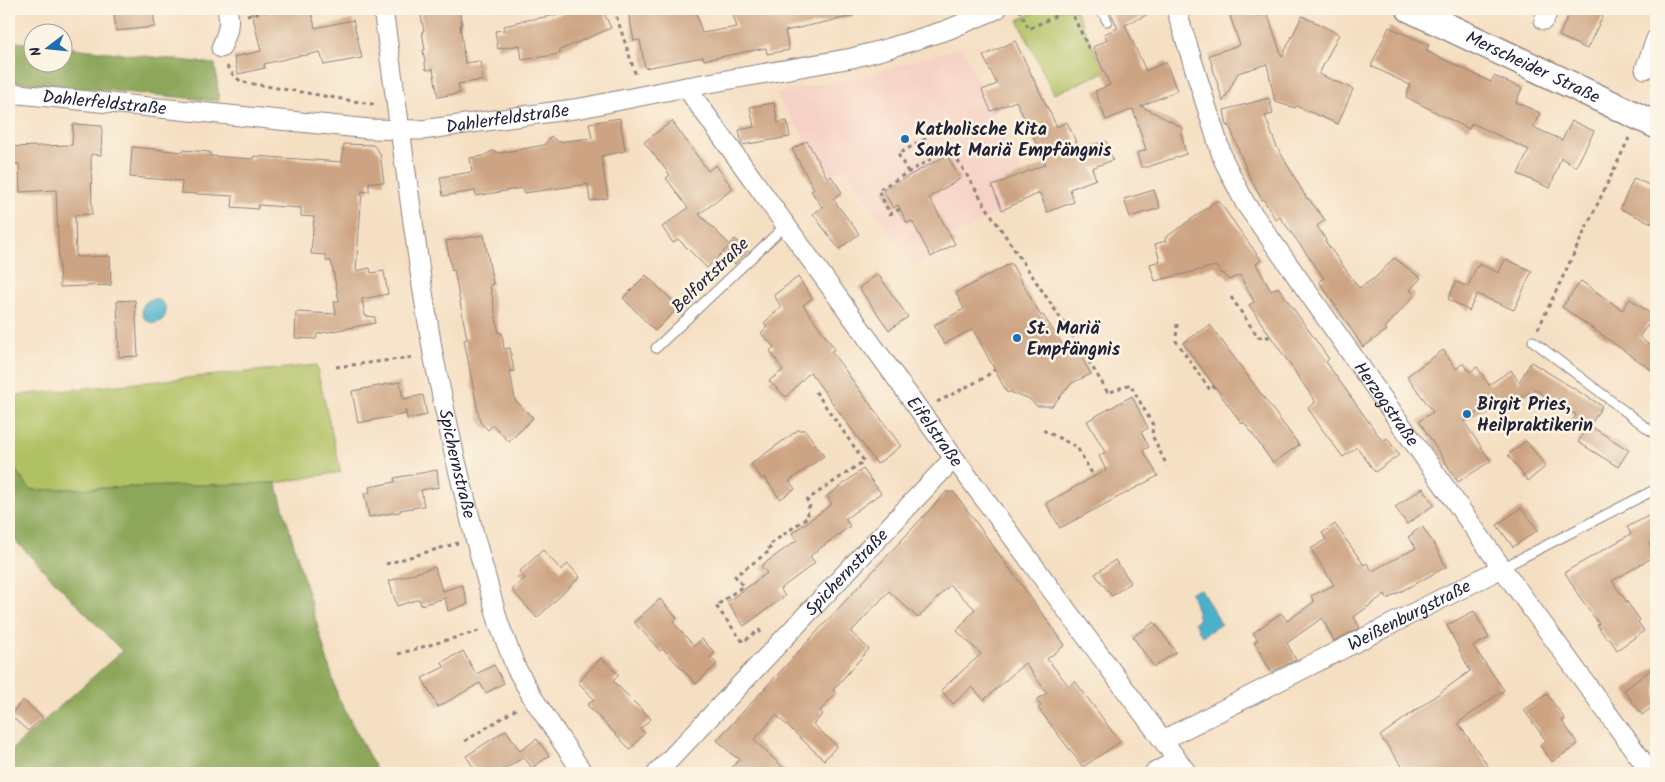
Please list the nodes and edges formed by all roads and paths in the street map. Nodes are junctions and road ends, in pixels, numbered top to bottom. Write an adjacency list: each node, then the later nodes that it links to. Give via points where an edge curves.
1 (277, 9): 10 (path)
2 (383, 9): 19 (street, Spichernstraße)
3 (614, 9): 18 (path, via 634,67)
4 (997, 9): 16 (street, Dahlerfeldstraße, via 947,30 852,58)
5 (1019, 9): 6 (path, via 1029,29)
6 (1069, 9): 14 (path)
7 (1101, 9): 11 (lane)
8 (1176, 9): 46 (street, Herzogstraße, via 1223,159 1245,204)
9 (1410, 9): 20 (main road, Merscheider Straße)
10 (228, 14): 13 (street, via 227,35)
11 (1108, 22)
12 (1656, 39): 15 (street)
13 (221, 48): 19 (path, via 230,70 242,82)
14 (1089, 50)
15 (1646, 70)
16 (686, 87): 18 (street, Dahlerfeldstraße); 26 (street, Eifelstraße)
17 (9, 93): 21 (street, Dahlerfeldstraße)
18 (640, 97): 21 (street, Dahlerfeldstraße, via 581,108)
19 (397, 108): 21 (street, Spichernstraße)
20 (1656, 125)
21 (400, 131): 32 (street, Spichernstraße)
22 (1630, 136): 30 (path)
23 (934, 156): 24 (path); 24 (path, via 925,139 898,154); 41 (path, via 950,148 1108,394 1130,384 1152,425 1152,435)
24 (908, 172): 25 (path, via 878,190 890,214)
25 (900, 209)
26 (786, 224): 31 (lane, Belfortstraße); 37 (street, Eifelstraße)
27 (1231, 297): 29 (path, via 1258,337)
28 (1177, 324): 35 (path, via 1176,341 1210,390)
29 (1271, 337)
30 (1533, 341): 39 (lane)
31 (656, 348)
32 (433, 354): 33 (path); 44 (street, Spichernstraße)
33 (336, 367)
34 (994, 370): 37 (path)
35 (1214, 386)
36 (815, 391): 48 (path, via 864,461 807,500 809,516 768,546 771,550 735,576 743,586 716,606 743,642 759,630)
37 (921, 411): 40 (street, Eifelstraße)
38 (1043, 430): 42 (path, via 1077,448)
39 (1656, 435)
40 (954, 458): 48 (street, Spichernstraße); 52 (street, Eifelstraße)
41 (1167, 466)
42 (1094, 477)
43 (1656, 489): 46 (lane, Weißenburgstraße)
44 (475, 538): 45 (path); 47 (street, Spichernstraße)
45 (386, 564)
46 (1502, 568): 52 (street, Weißenburgstraße); 57 (street, Herzogstraße)
47 (499, 624): 49 (path); 50 (street, Spichernstraße, via 516,668)
48 (774, 649): 55 (street, Spichernstraße)
49 (398, 654)
50 (533, 698): 51 (path); 54 (street, Spichernstraße)
51 (465, 740)
52 (1163, 740): 53 (street, Eifelstraße)
53 (1182, 767): 56 (street)
54 (583, 773)
55 (657, 773)
56 (1154, 773)
57 (1651, 773)

